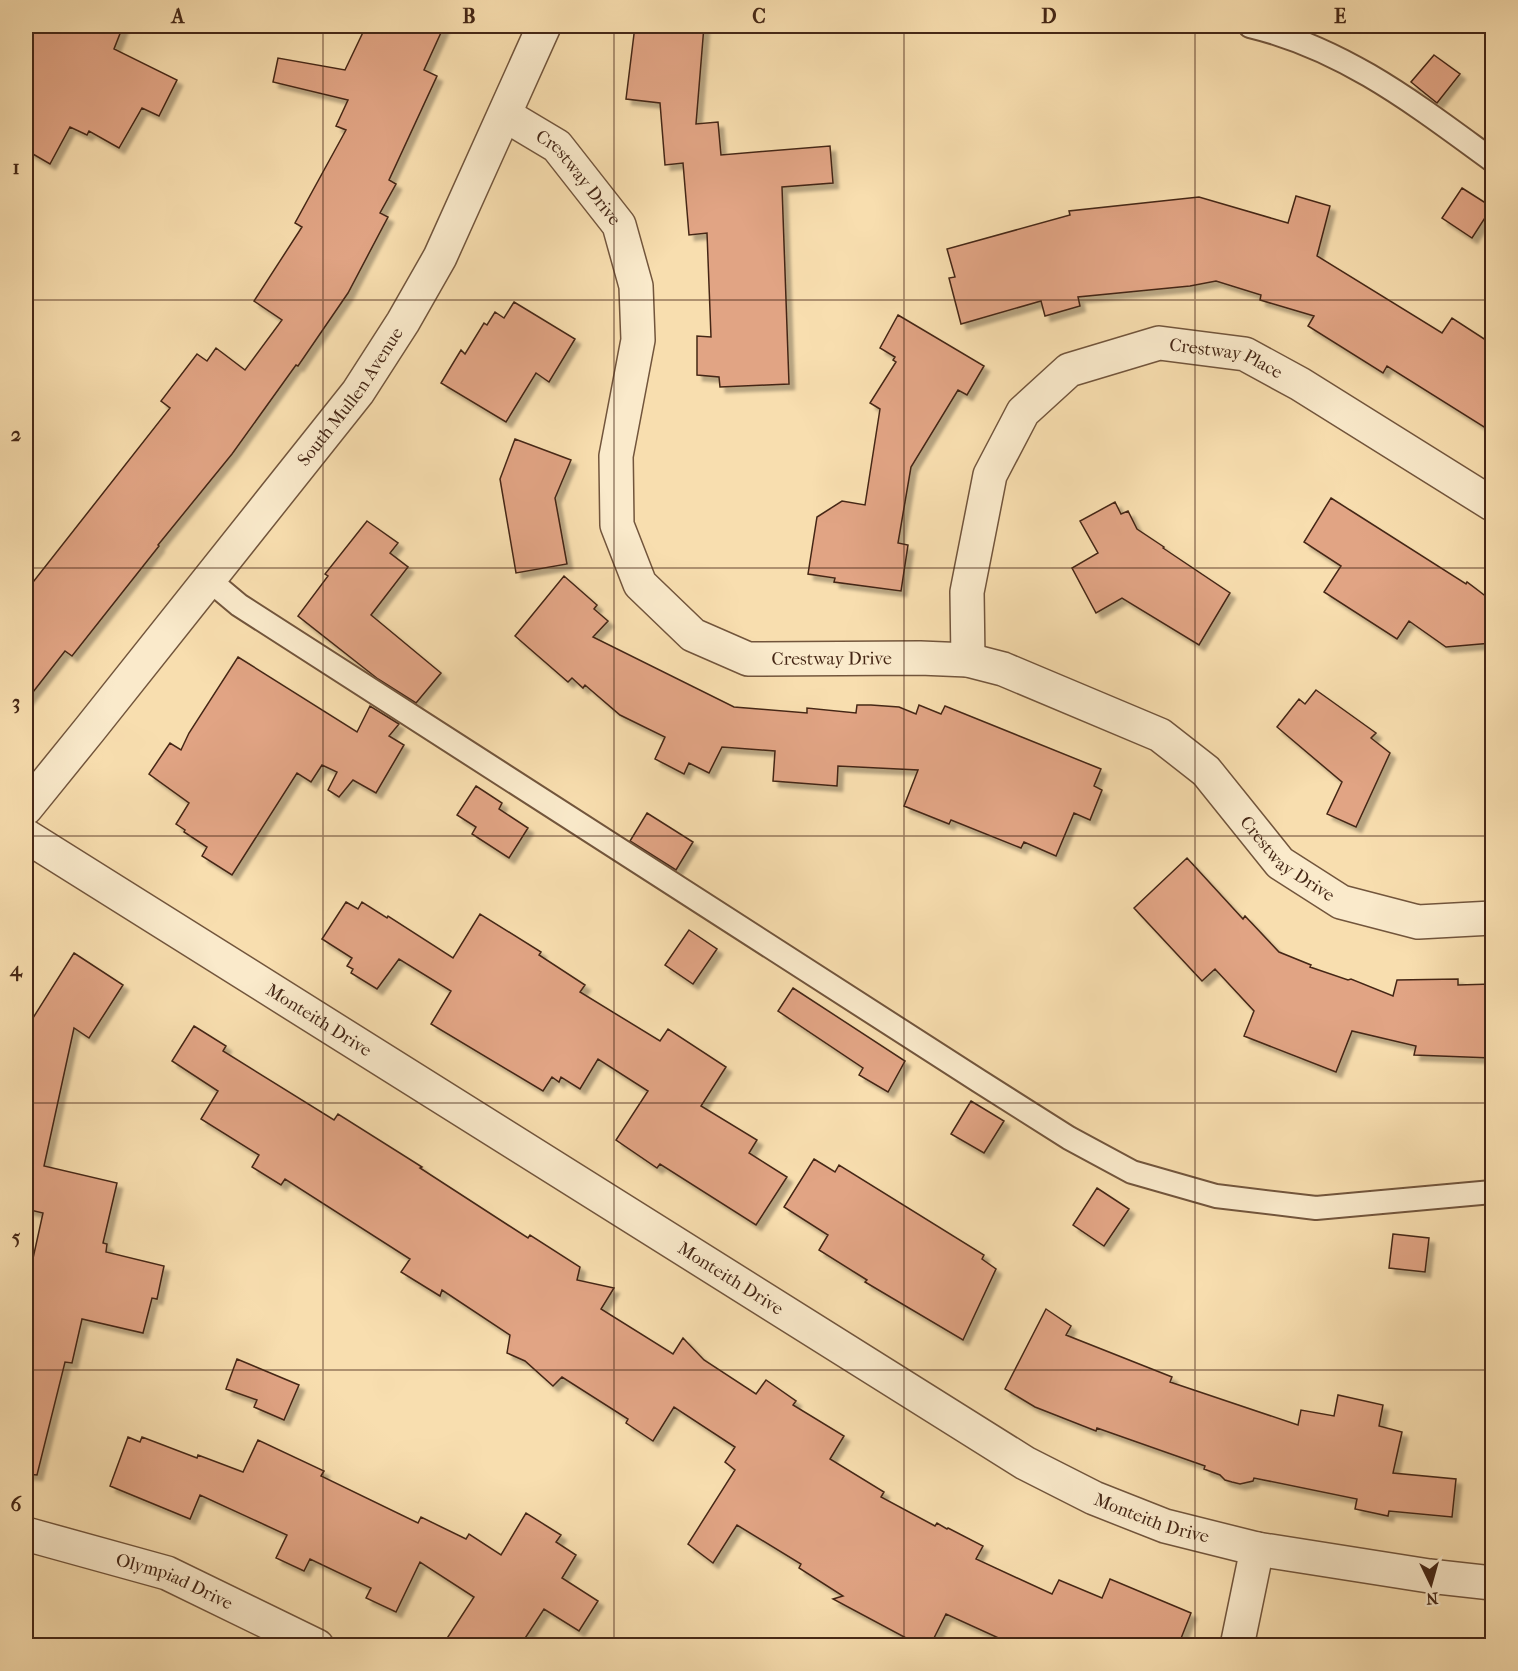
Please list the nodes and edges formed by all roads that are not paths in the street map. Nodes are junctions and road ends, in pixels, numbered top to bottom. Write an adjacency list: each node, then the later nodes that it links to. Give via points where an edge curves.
1 (544, 26): 3 (street, South Mullen Avenue)
2 (1250, 26): 4 (lane, via 1322,50 1388,86)
3 (505, 115): 6 (street, South Mullen Avenue, via 440,257 404,322 357,392); 7 (street, Crestway Drive, via 557,146 619,225 636,286 638,340 616,456 617,525 640,584 693,635 748,659)
4 (1492, 160)
5 (1492, 504): 7 (street, Crestway Place, via 1245,354 1159,342 1069,370 1023,412 990,475 967,592)
6 (208, 579): 8 (street, South Mullen Avenue); 11 (lane, via 239,605 829,985 1069,1138 1132,1172 1216,1196 1316,1208)
7 (968, 660): 10 (street, Crestway Drive, via 1003,669 1160,735 1206,771 1280,863 1341,902 1418,922)
8 (26, 808)
9 (26, 836): 13 (street, Monteith Drive, via 1025,1463 1094,1498 1165,1526)
10 (1492, 918)
11 (1492, 1192)
12 (26, 1534): 15 (street, Olympiad Drive, via 167,1573)
13 (1257, 1549): 14 (street, Monteith Drive); 16 (street)
14 (1492, 1583)
15 (317, 1646)
16 (1237, 1646)

